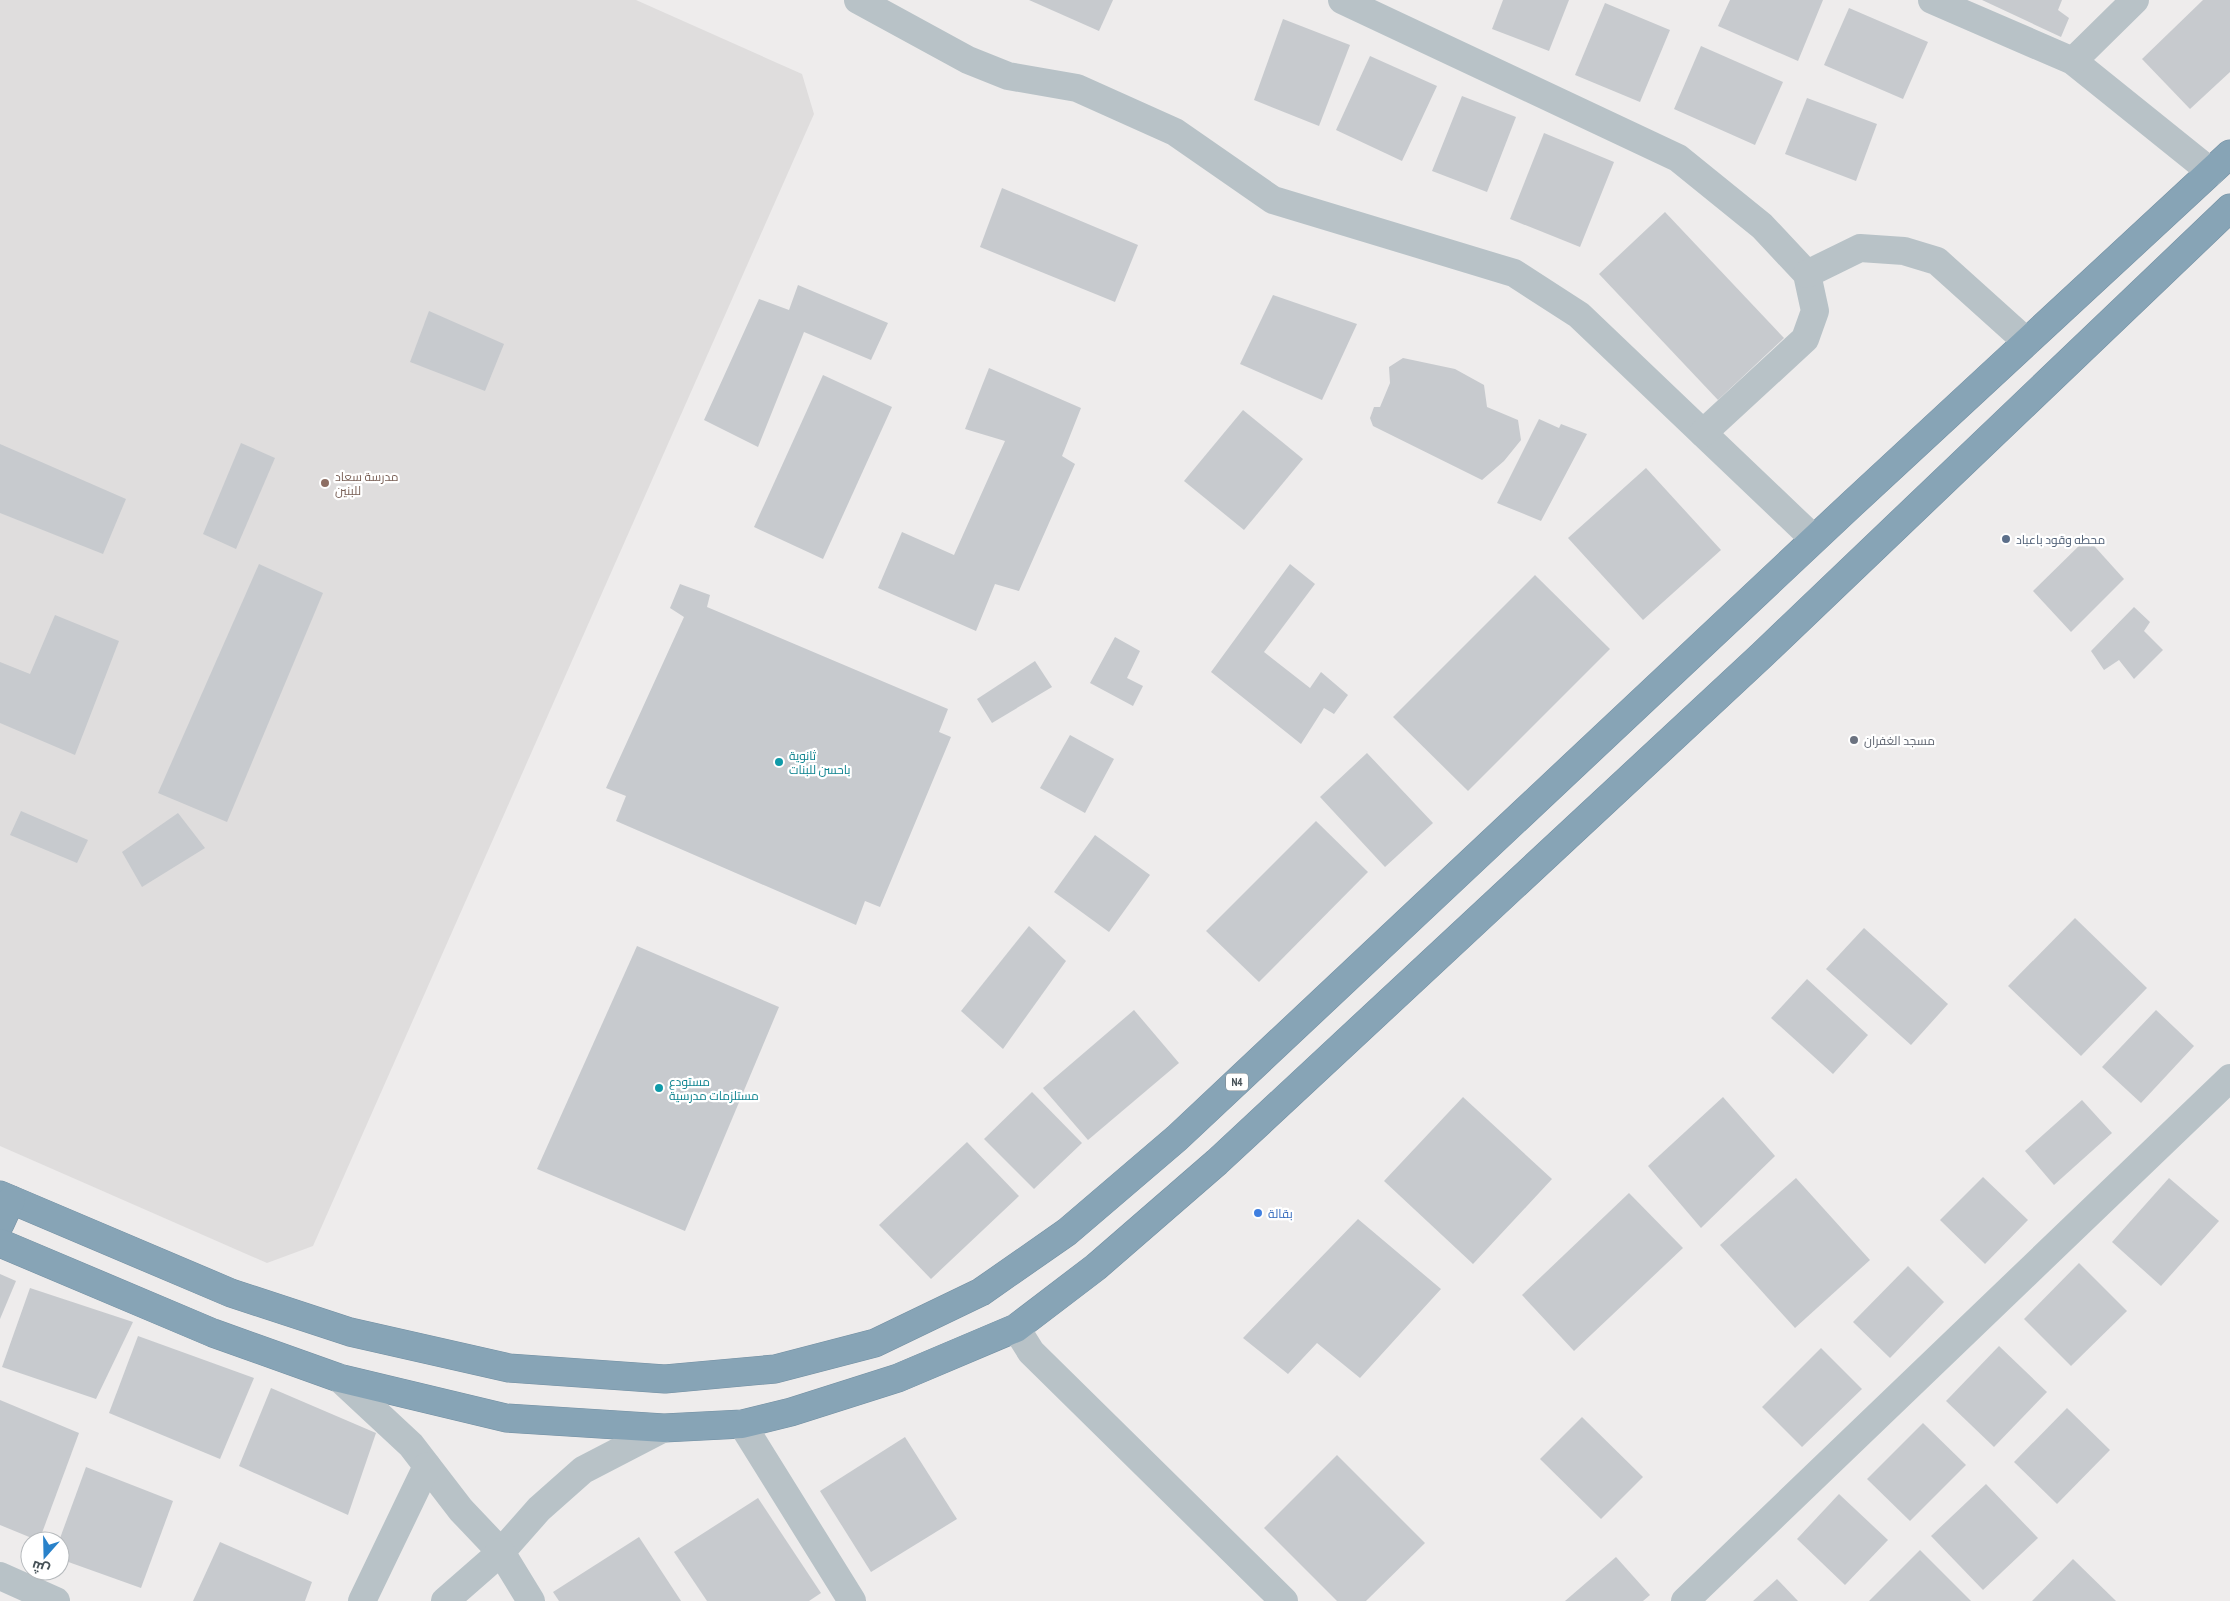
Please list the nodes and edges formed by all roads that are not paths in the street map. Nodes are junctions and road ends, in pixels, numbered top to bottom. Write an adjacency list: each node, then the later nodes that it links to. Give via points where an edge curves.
1 (858, 0): 10 (street, via 968,60 1008,76 1077,88 1175,132 1273,200 1514,273 1579,314)
2 (1342, 0): 8 (street, via 1678,158 1762,226)
3 (1932, 0): 5 (street)
4 (2136, 0): 5 (street)
5 (2073, 61): 6 (street)
6 (2220, 163): 9 (highway, N4)
7 (2230, 208): 15 (highway, via 1762,655 1224,1155 1096,1268)
8 (1807, 274): 9 (street, via 1860,248 1904,250 1937,260); 10 (street, via 1815,311 1805,338)
9 (2027, 342): 11 (highway, N4)
10 (1703, 433): 11 (street)
11 (1814, 539): 13 (highway, N4, via 1177,1138 1068,1232 981,1292 875,1343 775,1369 665,1379 509,1368 350,1332 240,1296)
12 (2230, 1078): 28 (street)
13 (4, 1206)
14 (0, 1244): 16 (highway, via 213,1332)
15 (1016, 1328): 17 (highway, via 898,1378); 27 (street, via 1030,1352)
16 (338, 1378): 18 (highway, via 506,1418); 19 (street, via 411,1445)
17 (742, 1424): 18 (highway); 26 (street)
18 (664, 1428): 20 (street, via 583,1470 539,1509)
19 (427, 1466): 20 (street, via 461,1510); 23 (street)
20 (501, 1552): 24 (street); 25 (street)
21 (0, 1576): 22 (street)
22 (56, 1601)
23 (362, 1601)
24 (445, 1601)
25 (531, 1601)
26 (852, 1601)
27 (1284, 1601)
28 (1685, 1601)

